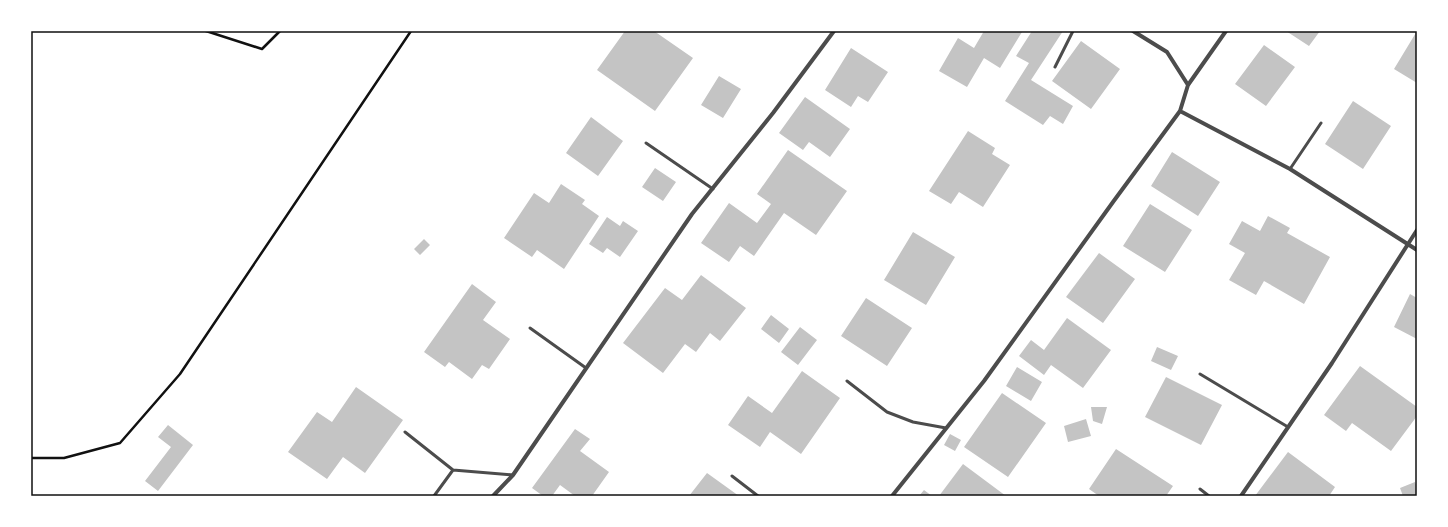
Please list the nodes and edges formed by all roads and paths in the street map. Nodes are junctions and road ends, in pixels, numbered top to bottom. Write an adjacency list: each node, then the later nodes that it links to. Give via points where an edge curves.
1 (206, 31): 2 (path, via 262,49)
2 (280, 31)
3 (411, 31): 25 (path, via 180,374 120,443 64,458)
4 (834, 31): 14 (street, via 773,113)
5 (1074, 31): 8 (lane)
6 (1133, 31): 9 (street, via 1167,52)
7 (1226, 31): 9 (street)
8 (1055, 67)
9 (1188, 85): 10 (street)
10 (1180, 111): 13 (street); 23 (street, via 984,381)
11 (1321, 123): 13 (lane)
12 (646, 143): 14 (lane)
13 (1290, 169): 16 (street)
14 (712, 188): 19 (street)
15 (1417, 230): 16 (street)
16 (1407, 244): 17 (street); 22 (street)
17 (1417, 250)
18 (530, 328): 19 (lane)
19 (586, 368): 27 (street)
20 (1200, 374): 22 (lane)
21 (846, 381): 23 (lane, via 887,412 913,422)
22 (1288, 427): 35 (street)
23 (946, 428): 33 (street)
24 (405, 432): 26 (lane)
25 (31, 458)
26 (453, 470): 27 (lane); 30 (lane)
27 (513, 475): 31 (street)
28 (732, 476): 32 (lane)
29 (1200, 489): 34 (lane)
30 (434, 496)
31 (493, 496)
32 (758, 496)
33 (892, 496)
34 (1209, 496)
35 (1241, 496)

